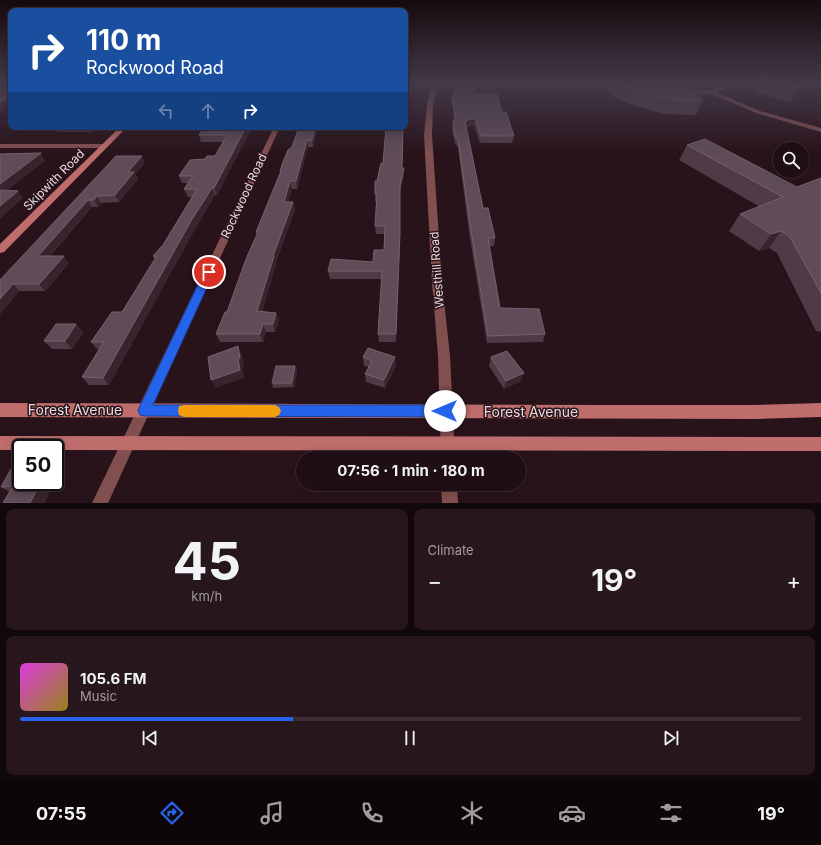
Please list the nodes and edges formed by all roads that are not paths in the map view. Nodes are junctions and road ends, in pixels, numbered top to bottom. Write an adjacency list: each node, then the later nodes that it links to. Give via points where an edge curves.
1 (430, 106): 14 (street, Westhill Road, via 428,135 444,356)
2 (746, 106): 7 (street)
3 (761, 106): 4 (street)
4 (821, 124)
5 (121, 130): 9 (main road, Skipwith Road)
6 (276, 130): 12 (street, Rockwood Road)
7 (821, 130)
8 (0, 146): 9 (street)
9 (105, 146): 10 (main road, Skipwith Road)
10 (2, 245)
11 (0, 410): 12 (main road, Forest Avenue)
12 (144, 410): 14 (main road, Forest Avenue); 16 (street, Rockwood Road)
13 (821, 410): 14 (main road, Forest Avenue)
14 (445, 411): 18 (street, Westhill Road)
15 (0, 444): 16 (main road)
16 (128, 444): 18 (main road); 20 (street, Rockwood Road)
17 (821, 444): 18 (main road)
18 (447, 451)
19 (449, 491): 21 (street)
20 (100, 503)
21 (450, 503)

